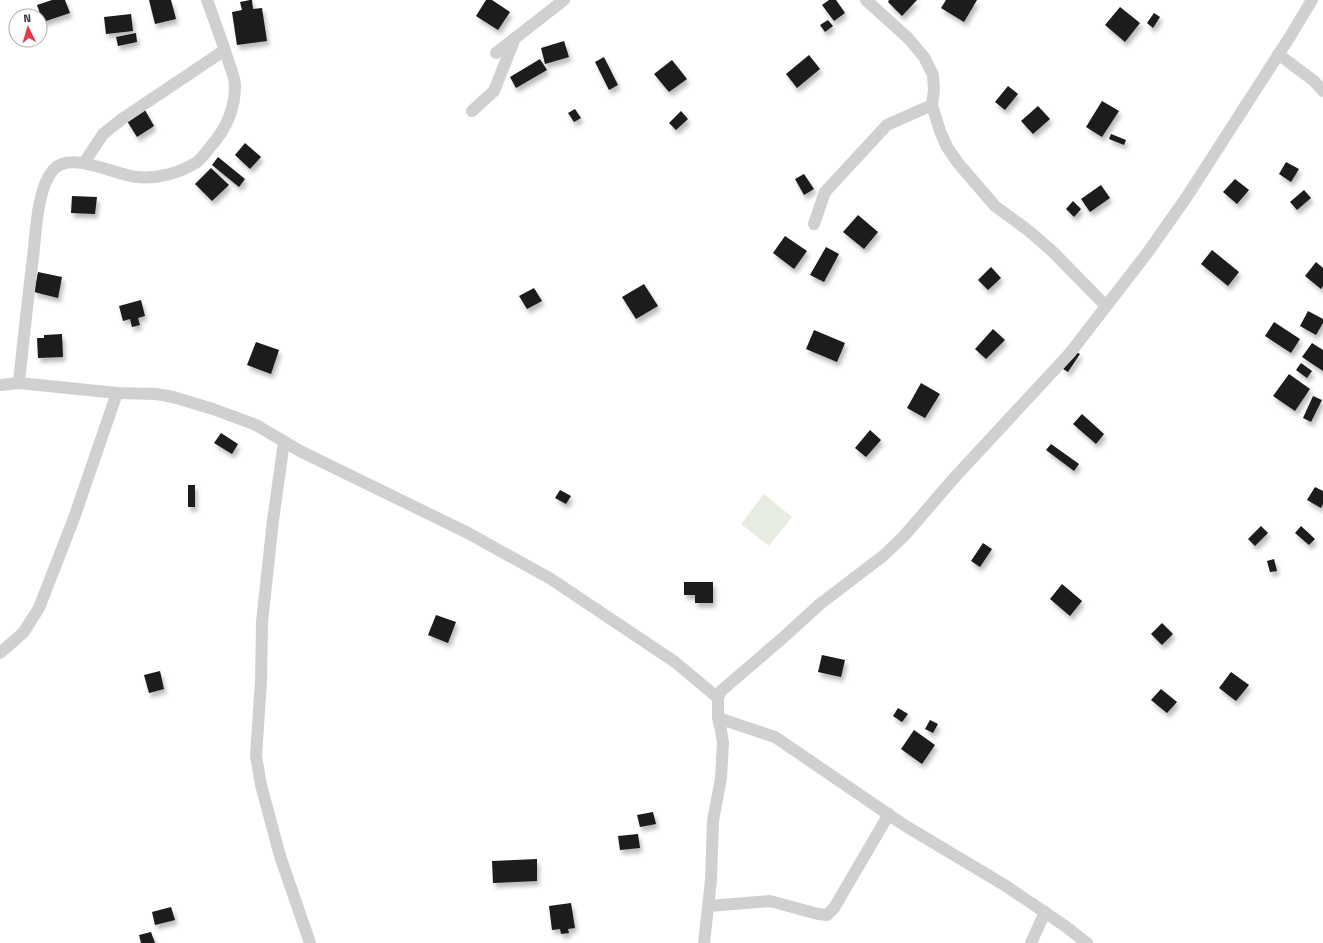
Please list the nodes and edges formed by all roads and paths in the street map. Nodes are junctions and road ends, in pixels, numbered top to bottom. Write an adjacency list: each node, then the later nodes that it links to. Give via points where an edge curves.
1 (207, 0): 6 (street)
2 (564, 0): 5 (street)
3 (866, 0): 10 (street, via 908,38 924,57 933,75)
4 (1312, 0): 8 (street)
5 (515, 38): 7 (street); 11 (street, via 494,91)
6 (224, 50): 12 (street, via 103,134); 12 (street, via 236,84 233,108 221,135 198,161 176,172 157,177 137,177)
7 (496, 53)
8 (1278, 54): 9 (street, via 1314,81); 14 (street, via 1186,198)
9 (1323, 91)
10 (932, 105): 13 (street, via 887,125 825,192); 14 (street, via 947,147 974,183 995,206 1030,231 1053,252)
11 (472, 111)
12 (84, 162): 15 (street, via 65,163 54,169 46,181 40,203)
13 (814, 224)
14 (1106, 306): 20 (street, via 1070,353 954,477 904,536 883,556 820,604 721,691)
15 (19, 383): 16 (street); 17 (street)
16 (0, 385)
17 (117, 393): 18 (street, via 156,394 195,403 256,425); 19 (street, via 74,518 39,608 23,633)
18 (284, 442): 20 (street, via 468,533 551,579 675,662); 25 (street, via 262,622 256,756 260,785 280,856)
19 (0, 653)
20 (718, 698): 21 (street)
21 (718, 718): 22 (street, via 776,738); 23 (street, via 723,743 722,778 713,821)
22 (889, 814): 23 (street, via 834,908 827,915 770,901); 24 (street)
23 (709, 906): 26 (street)
24 (1045, 912): 27 (street); 28 (street)
25 (310, 943)
26 (704, 943)
27 (1031, 943)
28 (1088, 943)

